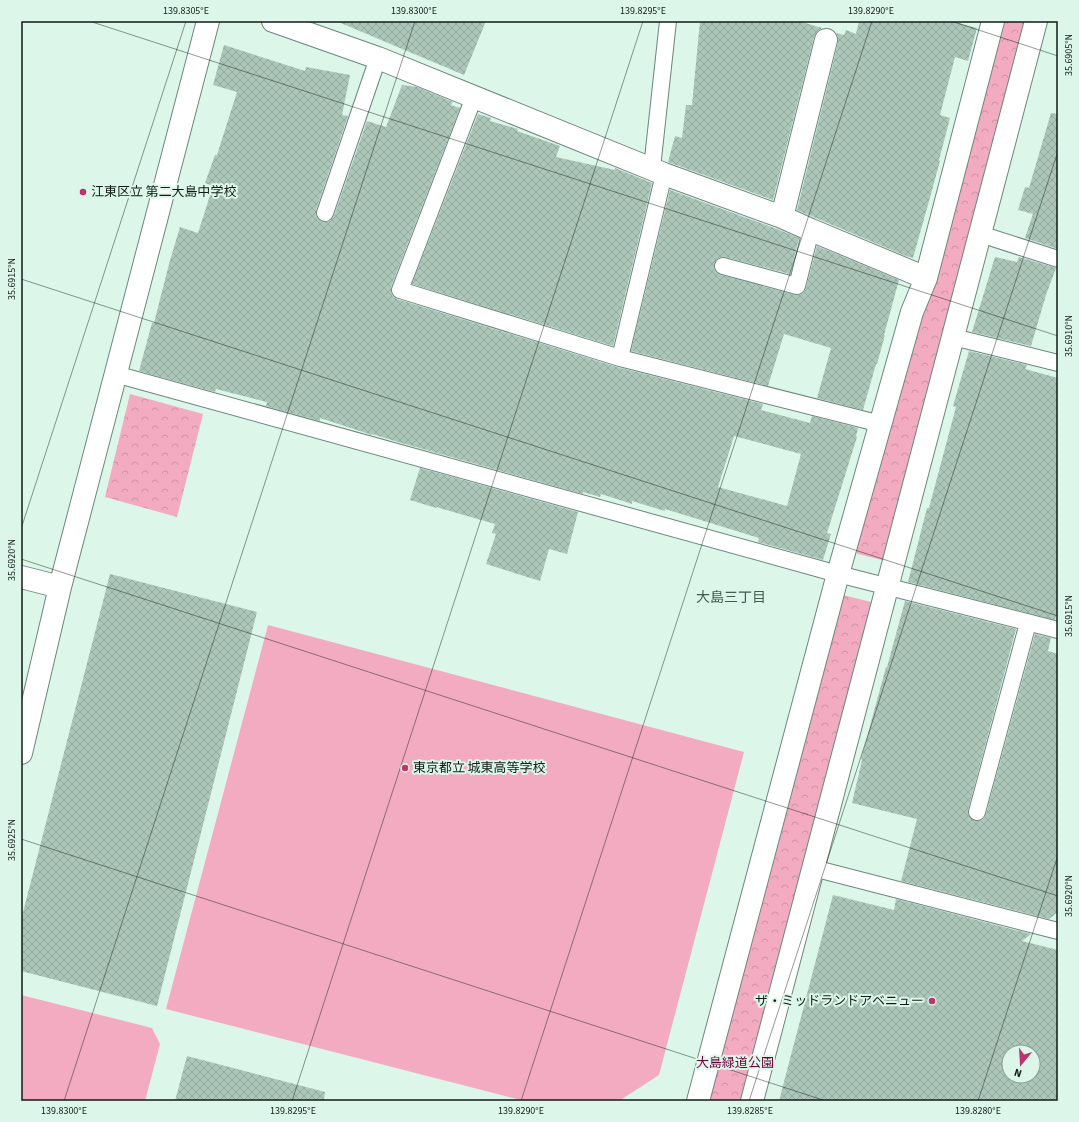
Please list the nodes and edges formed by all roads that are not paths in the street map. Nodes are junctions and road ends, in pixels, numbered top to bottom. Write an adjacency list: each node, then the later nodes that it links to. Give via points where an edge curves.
1 (208, 21): 20 (street)
2 (273, 21): 7 (street)
3 (668, 21): 9 (lane)
4 (993, 21): 16 (street)
5 (1036, 21): 13 (street)
6 (826, 40): 11 (street)
7 (378, 58): 8 (street); 10 (lane)
8 (474, 97): 9 (street); 18 (lane, via 400,290)
9 (658, 171): 11 (street); 18 (lane)
10 (325, 212)
11 (782, 217): 12 (street)
12 (811, 230): 15 (lane, via 797,286); 16 (street)
13 (980, 234): 14 (lane); 17 (street)
14 (1058, 259)
15 (723, 266)
16 (926, 278): 21 (street, via 912,312)
17 (953, 337): 19 (lane); 25 (street)
18 (620, 358): 21 (lane)
19 (1058, 363)
20 (116, 374): 22 (lane); 24 (street)
21 (881, 424): 22 (street)
22 (838, 574): 25 (lane); 32 (street)
23 (21, 576): 24 (street)
24 (60, 587): 28 (street)
25 (887, 587): 26 (lane); 30 (street)
26 (1028, 623): 27 (lane); 29 (lane)
27 (1058, 630)
28 (21, 753)
29 (977, 812)
30 (813, 868): 31 (lane); 33 (street)
31 (1058, 931)
32 (698, 1101)
33 (752, 1101)

